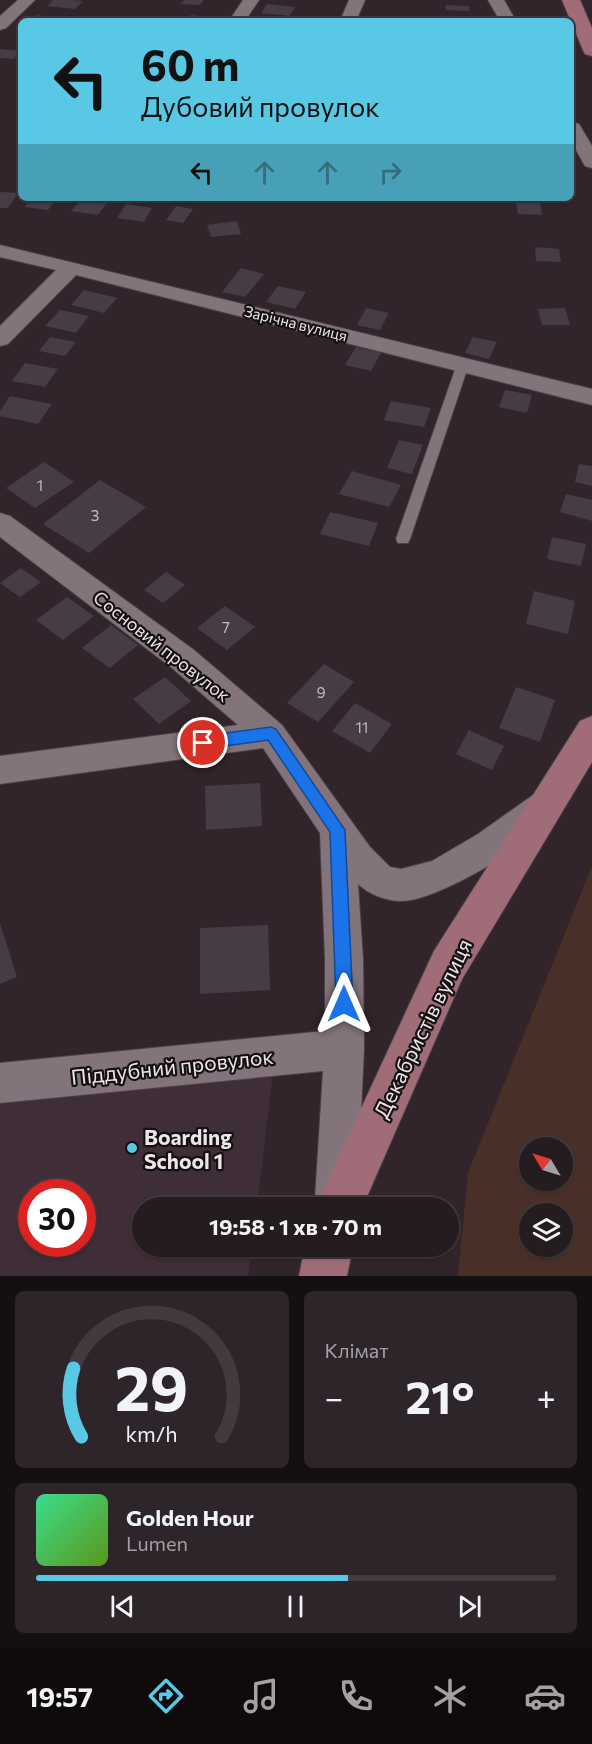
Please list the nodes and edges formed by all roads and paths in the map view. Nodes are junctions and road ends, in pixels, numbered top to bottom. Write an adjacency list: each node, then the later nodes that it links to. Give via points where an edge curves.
1 (27, 0): 9 (street)
2 (251, 0): 6 (street)
3 (357, 0): 7 (street)
4 (496, 0): 8 (street)
5 (572, 0): 10 (street)
6 (239, 18)
7 (349, 18)
8 (506, 18)
9 (0, 25)
10 (592, 50)
11 (574, 131): 12 (street)
12 (592, 162)
13 (0, 251): 14 (street, Зарічна вулиця)
14 (71, 267): 15 (street); 16 (street, Зарічна вулиця)
15 (0, 339)
16 (463, 364): 17 (street, Зарічна вулиця); 19 (lane)
17 (592, 398)
18 (0, 523): 21 (street, Сосновий провулок, via 183,659)
19 (403, 539)
20 (592, 731): 23 (street, Декабристів вулиця)
21 (271, 734): 22 (street); 24 (street, Сосновий провулок)
22 (0, 770)
23 (549, 803): 24 (street, Сосновий провулок, via 439,876 403,885 384,882 368,871); 28 (street, Декабристів вулиця, via 448,965)
24 (337, 830): 25 (street)
25 (344, 1049): 26 (street, Піддубний провулок); 27 (street)
26 (0, 1083)
27 (337, 1197)
28 (342, 1197)
29 (327, 1257): 30 (street)
30 (323, 1276)

